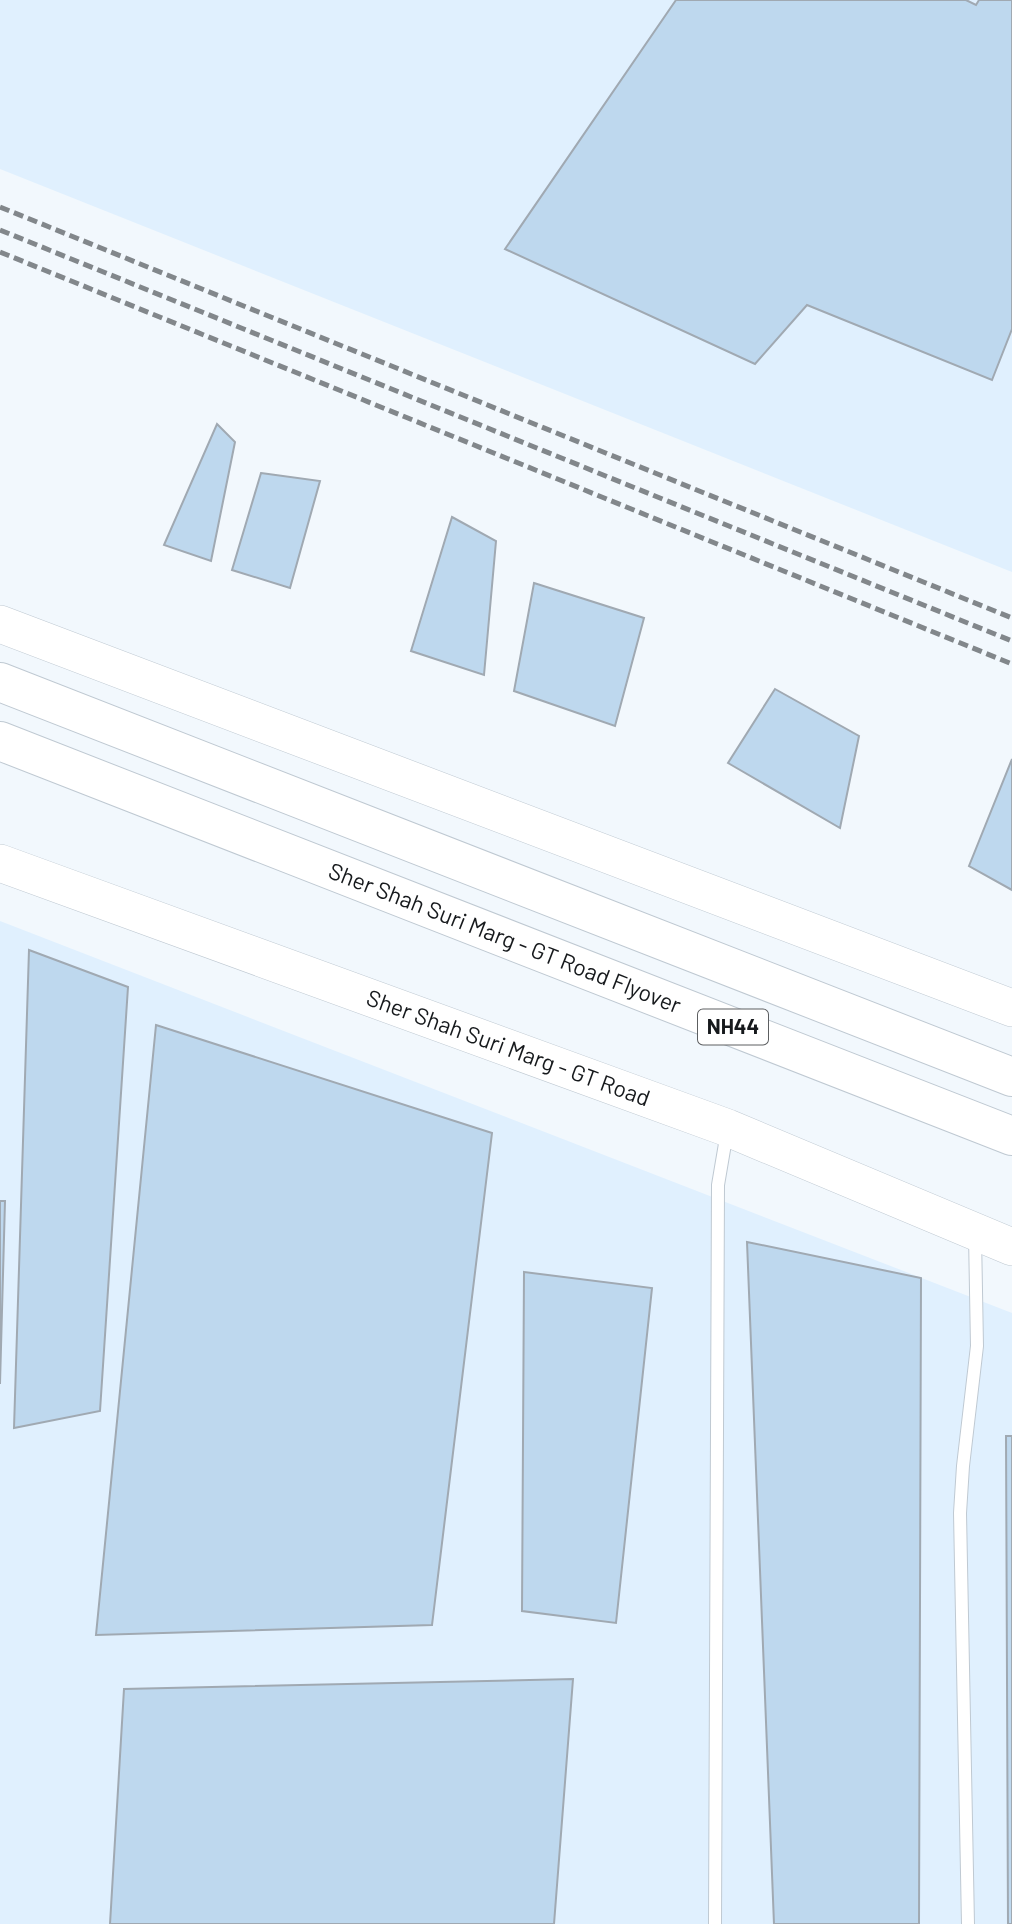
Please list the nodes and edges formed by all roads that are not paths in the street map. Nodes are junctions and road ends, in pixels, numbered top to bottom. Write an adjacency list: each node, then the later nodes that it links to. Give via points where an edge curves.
1 (0, 624): 5 (street)
2 (0, 682): 6 (highway, NH44)
3 (0, 741): 8 (highway, Sher Shah Suri Marg - GT Road Flyover / NH44)
4 (0, 863): 7 (street, Sher Shah Suri Marg - GT Road)
5 (1012, 1008)
6 (1012, 1077)
7 (727, 1128): 9 (street, Sher Shah Suri Marg - GT Road); 11 (lane, via 718,1185)
8 (1012, 1136)
9 (975, 1231): 10 (street, Sher Shah Suri Marg - GT Road); 12 (lane, via 977,1346 960,1513)
10 (1012, 1247)
11 (715, 1924)
12 (968, 1924)

